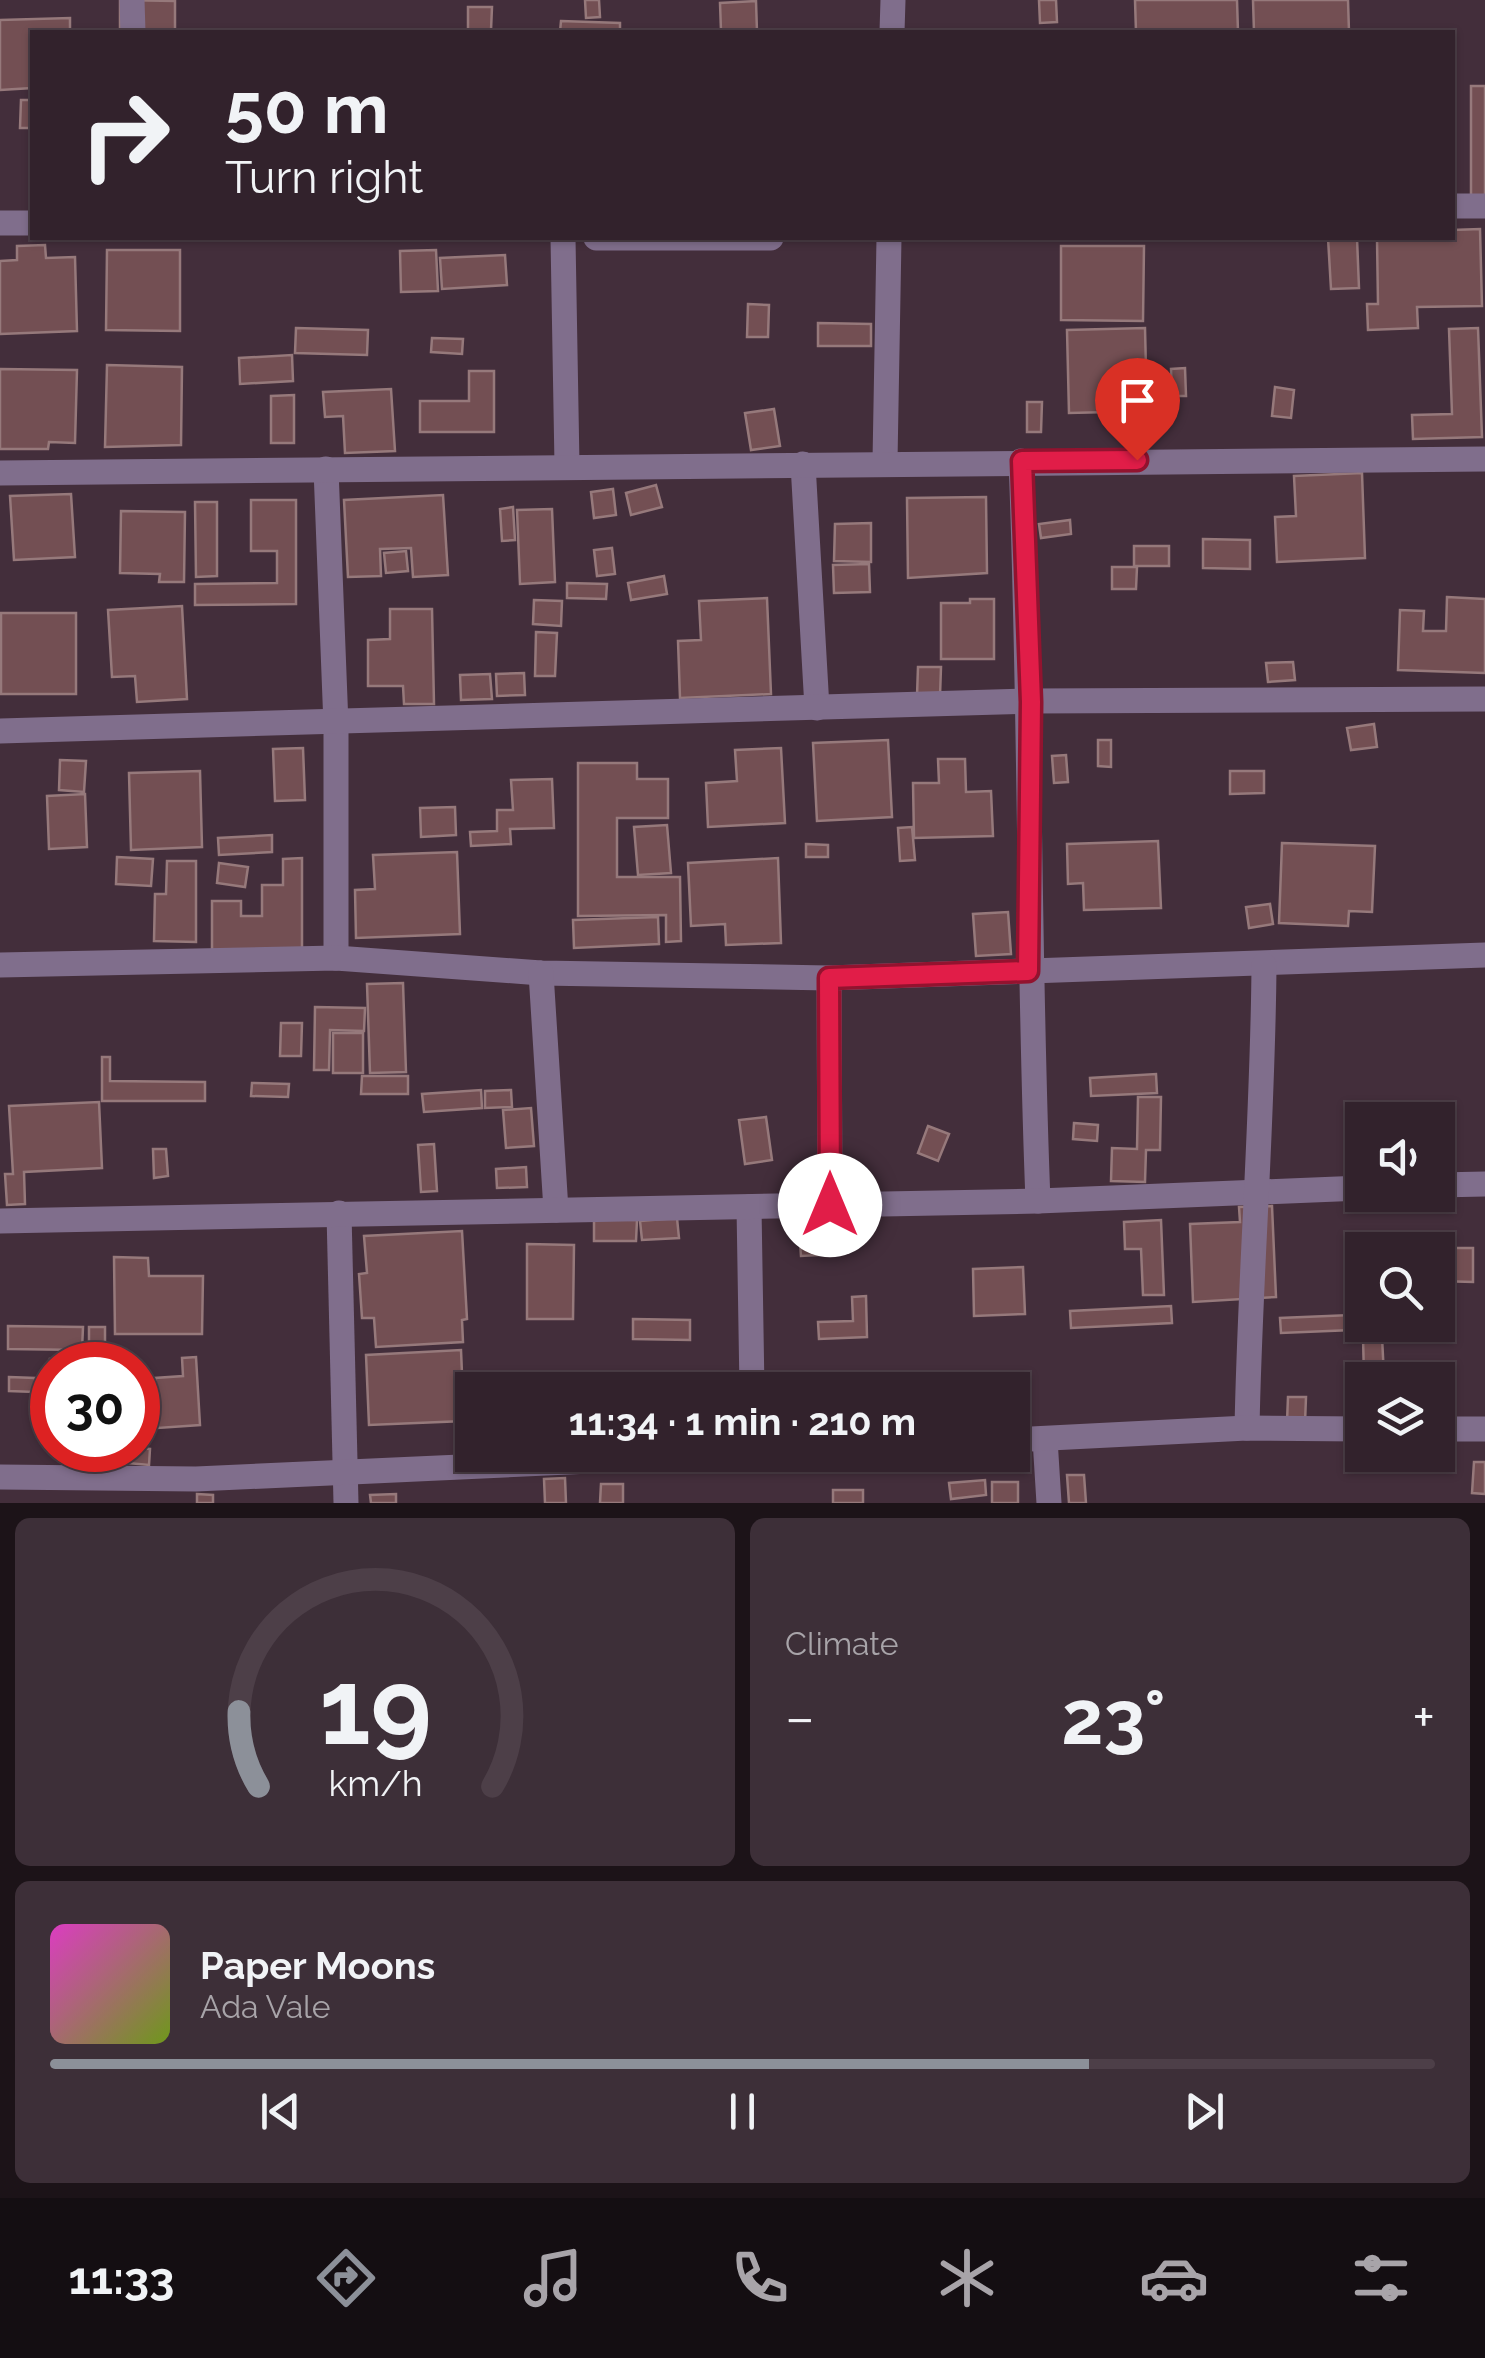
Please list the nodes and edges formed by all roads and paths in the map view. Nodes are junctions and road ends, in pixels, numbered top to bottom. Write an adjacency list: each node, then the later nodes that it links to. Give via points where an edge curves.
1 (132, 0): 3 (street)
2 (893, 0): 4 (street)
3 (133, 30)
4 (892, 30)
5 (1455, 206): 6 (street)
6 (1485, 206)
7 (0, 223): 8 (street)
8 (30, 224)
9 (564, 240): 15 (street)
10 (889, 240): 13 (street)
11 (1485, 459): 12 (street)
12 (1022, 461): 13 (street); 19 (street)
13 (885, 462): 14 (street)
14 (803, 464): 15 (street); 20 (street)
15 (568, 465): 16 (street)
16 (326, 469): 17 (street); 21 (street)
17 (0, 473)
18 (1485, 699): 19 (street)
19 (1031, 702): 20 (street); 27 (street)
20 (817, 708): 21 (street)
21 (336, 725): 22 (street); 24 (street)
22 (0, 731)
23 (1485, 956): 26 (street)
24 (336, 958): 25 (street); 28 (street)
25 (0, 965)
26 (1264, 965): 27 (street); 33 (street)
27 (1028, 971): 29 (street); 34 (street)
28 (541, 973): 29 (street); 37 (street)
29 (829, 978): 35 (street)
30 (1485, 1184): 31 (street)
31 (1455, 1185)
32 (1345, 1189): 33 (street)
33 (1257, 1192): 34 (street); 41 (street)
34 (1038, 1200): 35 (street)
35 (830, 1205): 36 (street)
36 (749, 1207): 37 (street); 40 (street)
37 (556, 1210): 38 (street)
38 (338, 1213): 39 (street); 48 (street)
39 (0, 1221)
40 (752, 1372)
41 (1248, 1428): 42 (street); 45 (street)
42 (1345, 1429)
43 (1455, 1429): 44 (street)
44 (1485, 1430)
45 (1046, 1438): 46 (street); 52 (street)
46 (1030, 1439)
47 (455, 1467): 48 (street)
48 (345, 1472): 50 (street); 51 (street)
49 (0, 1477): 50 (street)
50 (196, 1491)
51 (346, 1503)
52 (1048, 1503)

